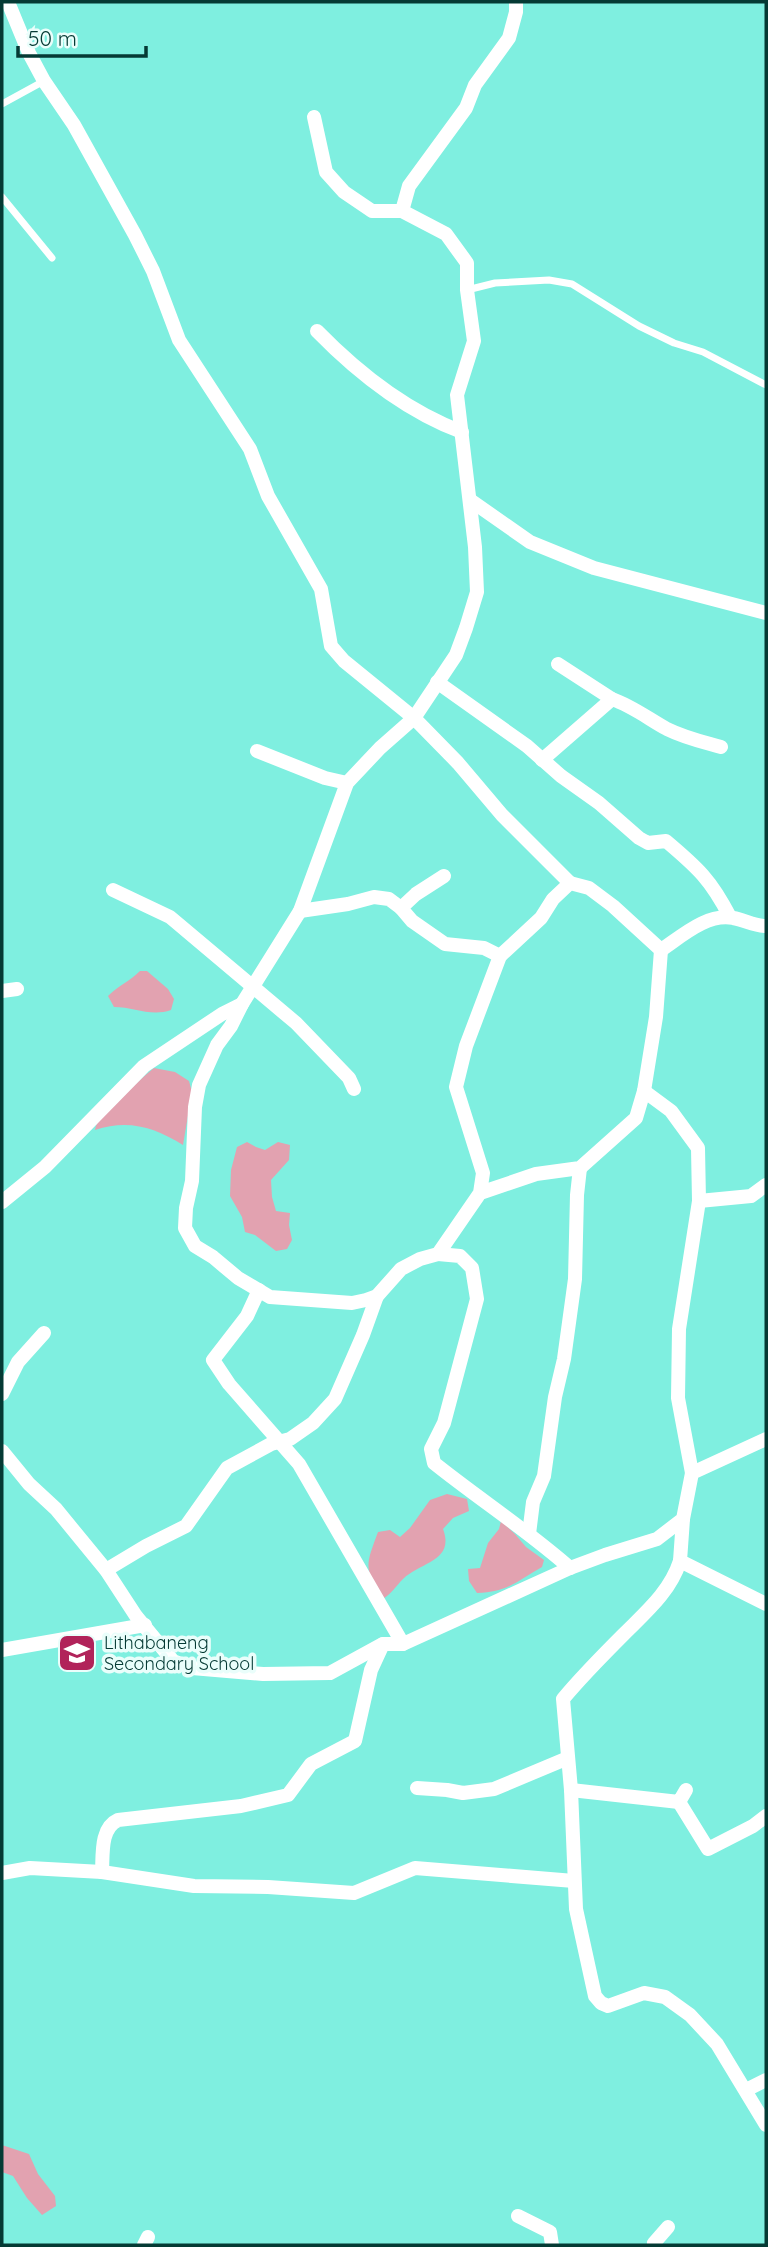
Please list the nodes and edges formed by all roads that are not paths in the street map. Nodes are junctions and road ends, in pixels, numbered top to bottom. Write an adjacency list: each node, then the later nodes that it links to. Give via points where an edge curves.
1 (8, 2): 3 (street)
2 (516, 2): 7 (street, via 509,37 475,85 466,108 409,186)
3 (44, 81): 4 (lane); 18 (street, via 135,235 179,340 250,449 268,496 321,589 331,646)
4 (2, 104)
5 (314, 117): 7 (street, via 326,172 344,192 372,211)
6 (2, 197): 8 (lane)
7 (402, 211): 9 (street, via 446,234 467,263)
8 (52, 258)
9 (467, 290): 11 (lane, via 495,283 549,280 572,284 639,326); 12 (street, via 474,341 457,395)
10 (317, 331): 12 (street, via 341,356 410,408)
11 (766, 385)
12 (462, 432): 13 (street)
13 (470, 500): 14 (street, via 530,542 594,568); 16 (street, via 477,592 456,655)
14 (766, 613)
15 (558, 664): 17 (street)
16 (437, 682): 18 (street); 21 (street)
17 (612, 699): 19 (street, via 669,730); 21 (street)
18 (414, 718): 22 (street); 24 (street)
19 (721, 747)
20 (257, 751): 22 (street)
21 (542, 760): 28 (street, via 639,838 648,843 666,841 699,869)
22 (347, 783): 27 (street)
23 (444, 876): 26 (street)
24 (570, 883): 30 (street, via 589,888); 31 (street)
25 (113, 890): 32 (street, via 170,917)
26 (401, 908): 27 (street, via 389,899 374,897); 31 (street, via 445,944 484,948)
27 (300, 911): 32 (street)
28 (730, 917): 29 (street); 30 (street, via 708,920)
29 (766, 926)
30 (662, 950): 35 (street)
31 (500, 956): 38 (street, via 466,1046 456,1087 483,1173)
32 (253, 987): 33 (street); 34 (street, via 296,1023)
33 (242, 1004): 40 (street, via 144,1066 45,1167); 42 (street, via 199,1086 185,1228 195,1246)
34 (354, 1088)
35 (644, 1091): 36 (street, via 636,1118); 39 (street, via 671,1111 698,1148)
36 (580, 1168): 38 (street, via 536,1174); 51 (street, via 575,1279 564,1359)
37 (766, 1185): 39 (street, via 751,1196)
38 (480, 1193): 41 (street)
39 (699, 1201): 49 (street, via 679,1343 678,1398)
40 (2, 1202)
41 (438, 1254): 43 (street, via 401,1269); 51 (street, via 460,1256 472,1268 477,1299 444,1423 431,1448 434,1463)
42 (259, 1290): 43 (street, via 270,1297 352,1303); 47 (street, via 247,1316 213,1360)
43 (377, 1296): 47 (street, via 335,1399 313,1423)
44 (44, 1333): 45 (street, via 18,1363)
45 (2, 1394)
46 (766, 1439): 49 (street)
47 (278, 1442): 54 (street, via 227,1468 187,1526); 58 (street, via 299,1464)
48 (2, 1451): 54 (street)
49 (692, 1473): 50 (street)
50 (683, 1519): 52 (street); 53 (street, via 657,1539)
51 (529, 1534): 53 (street)
52 (680, 1561): 55 (street); 60 (street, via 674,1579 656,1602 563,1699)
53 (570, 1568): 58 (street)
54 (106, 1570): 56 (street)
55 (766, 1604)
56 (145, 1625): 57 (street, via 173,1661 192,1668 263,1674 330,1673); 59 (street)
57 (383, 1644): 58 (street); 64 (street, via 370,1671 355,1741 311,1765 288,1795 112,1823 106,1829)
58 (403, 1644)
59 (2, 1650)
60 (568, 1758): 61 (street, via 495,1789 463,1793); 62 (street)
61 (417, 1788)
62 (571, 1790): 63 (street, via 682,1796 708,1849); 66 (street)
63 (766, 1816)
64 (102, 1872): 65 (street, via 30,1868); 66 (street, via 194,1885 354,1893 415,1868)
65 (2, 1873)
66 (574, 1881): 68 (street, via 595,1996 608,2006 644,1993 664,1997 717,2043)
67 (766, 2080): 68 (street)
68 (746, 2090): 69 (street)
69 (766, 2125)
70 (518, 2216): 72 (street, via 550,2232)
71 (668, 2227): 73 (street)
72 (552, 2245)
73 (655, 2245)

